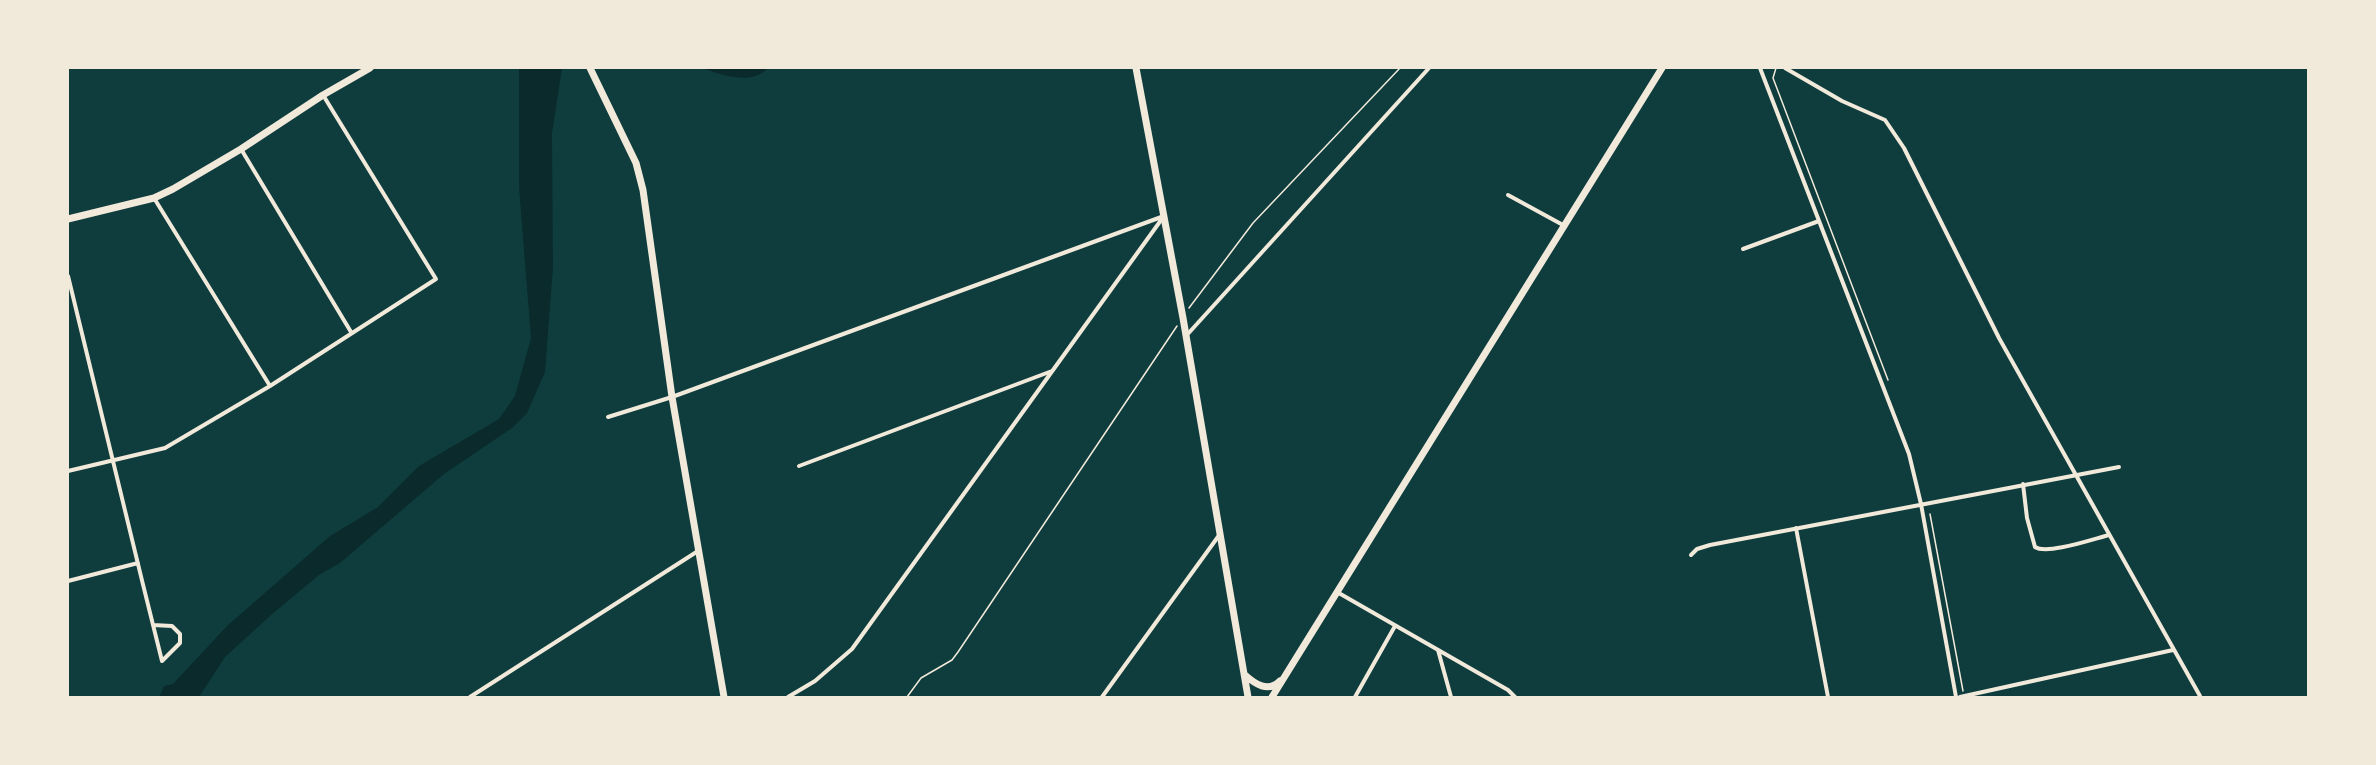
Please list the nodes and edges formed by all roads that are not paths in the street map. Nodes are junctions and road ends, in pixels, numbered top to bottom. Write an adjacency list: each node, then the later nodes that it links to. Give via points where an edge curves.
1 (370, 68): 8 (street)
2 (590, 68): 22 (street, via 636,163)
3 (1136, 68): 12 (street)
4 (1429, 68): 19 (street)
5 (1662, 68): 15 (street)
6 (1760, 68): 14 (street)
7 (1785, 68): 28 (street, via 1842,101 1885,120 1904,148 1999,338)
8 (323, 95): 9 (street); 18 (street, via 436,279)
9 (241, 150): 11 (street); 18 (street)
10 (1508, 195): 15 (street)
11 (154, 198): 13 (street); 21 (street)
12 (1164, 216): 19 (street); 20 (street); 22 (street)
13 (68, 219)
14 (1819, 221): 16 (street); 30 (street, via 1909,454)
15 (1563, 225): 38 (street)
16 (1743, 250)
17 (68, 276): 24 (street)
18 (351, 332): 21 (street)
19 (1186, 336): 32 (street)
20 (1052, 371): 25 (street); 48 (street, via 852,649 815,681)
21 (270, 386): 24 (street, via 164,448)
22 (672, 397): 23 (street); 34 (street)
23 (608, 417)
24 (112, 459): 27 (street); 36 (street)
25 (799, 466)
26 (2119, 467): 28 (street)
27 (68, 471)
28 (2075, 474): 29 (street); 33 (street)
29 (2023, 484): 30 (street); 33 (street, via 2027,518 2035,547 2039,550)
30 (1921, 504): 31 (street); 56 (street)
31 (1796, 528): 35 (street, via 1710,545 1697,549); 55 (street)
32 (1220, 534): 44 (street); 49 (street)
33 (2109, 535): 42 (street)
34 (698, 551): 46 (street); 47 (street)
35 (1691, 555)
36 (138, 563): 37 (street); 39 (street)
37 (68, 581)
38 (1336, 591): 40 (street); 43 (street)
39 (153, 625): 39 (street, via 172,626 180,634 180,643 162,661)
40 (1395, 626): 41 (street); 52 (street)
41 (1438, 650): 53 (street); 54 (street, via 1508,690)
42 (2173, 650): 45 (street); 57 (street)
43 (1287, 674): 44 (street, via 1276,685 1266,688 1254,684); 51 (street)
44 (1245, 675): 50 (street)
45 (2200, 696)
46 (470, 697)
47 (724, 697)
48 (788, 697)
49 (1102, 697)
50 (1248, 697)
51 (1272, 697)
52 (1355, 697)
53 (1450, 697)
54 (1515, 697)
55 (1828, 697)
56 (1956, 697)
57 (1960, 697)

